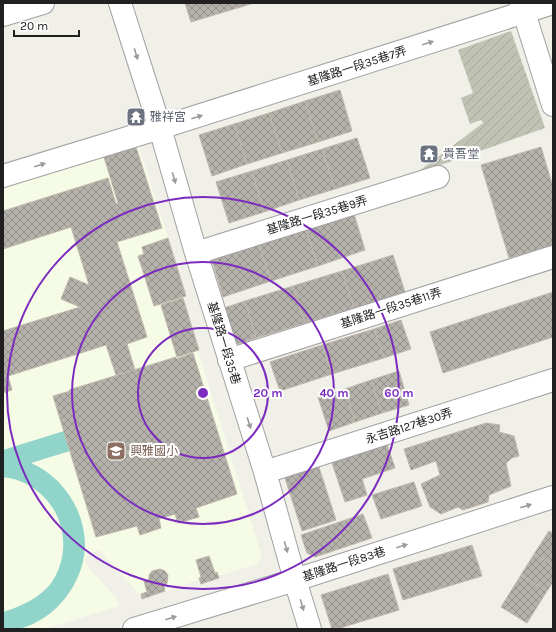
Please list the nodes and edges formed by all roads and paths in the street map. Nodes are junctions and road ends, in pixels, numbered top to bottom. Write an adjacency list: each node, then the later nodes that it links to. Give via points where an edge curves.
1 (43, 3): 5 (street)
2 (120, 3): 7 (street, 基隆路一段35巷, one-way to 7)
3 (553, 3): 4 (street, 基隆路一段35巷7弄)
4 (523, 8): 6 (street); 7 (street, 基隆路一段35巷7弄, one-way to 4)
5 (3, 15)
6 (553, 105)
7 (160, 128): 8 (street, one-way to 7); 10 (street, 基隆路一段35巷, one-way to 10)
8 (3, 176)
9 (438, 177): 10 (street, 基隆路一段35巷9弄)
10 (196, 253): 12 (street, 基隆路一段35巷)
11 (553, 257): 12 (street, 基隆路一段35巷11弄)
12 (229, 360): 14 (street, 基隆路一段35巷, one-way to 14)
13 (553, 380): 14 (street, 永吉路127巷30弄)
14 (265, 472): 16 (street, 基隆路一段35巷, one-way to 16)
15 (553, 497): 16 (street, 基隆路一段83巷, one-way to 15)
16 (295, 580): 17 (street, 基隆路一段83巷, one-way to 16); 18 (street, 基隆路一段35巷, one-way to 18)
17 (134, 629)
18 (310, 629)

